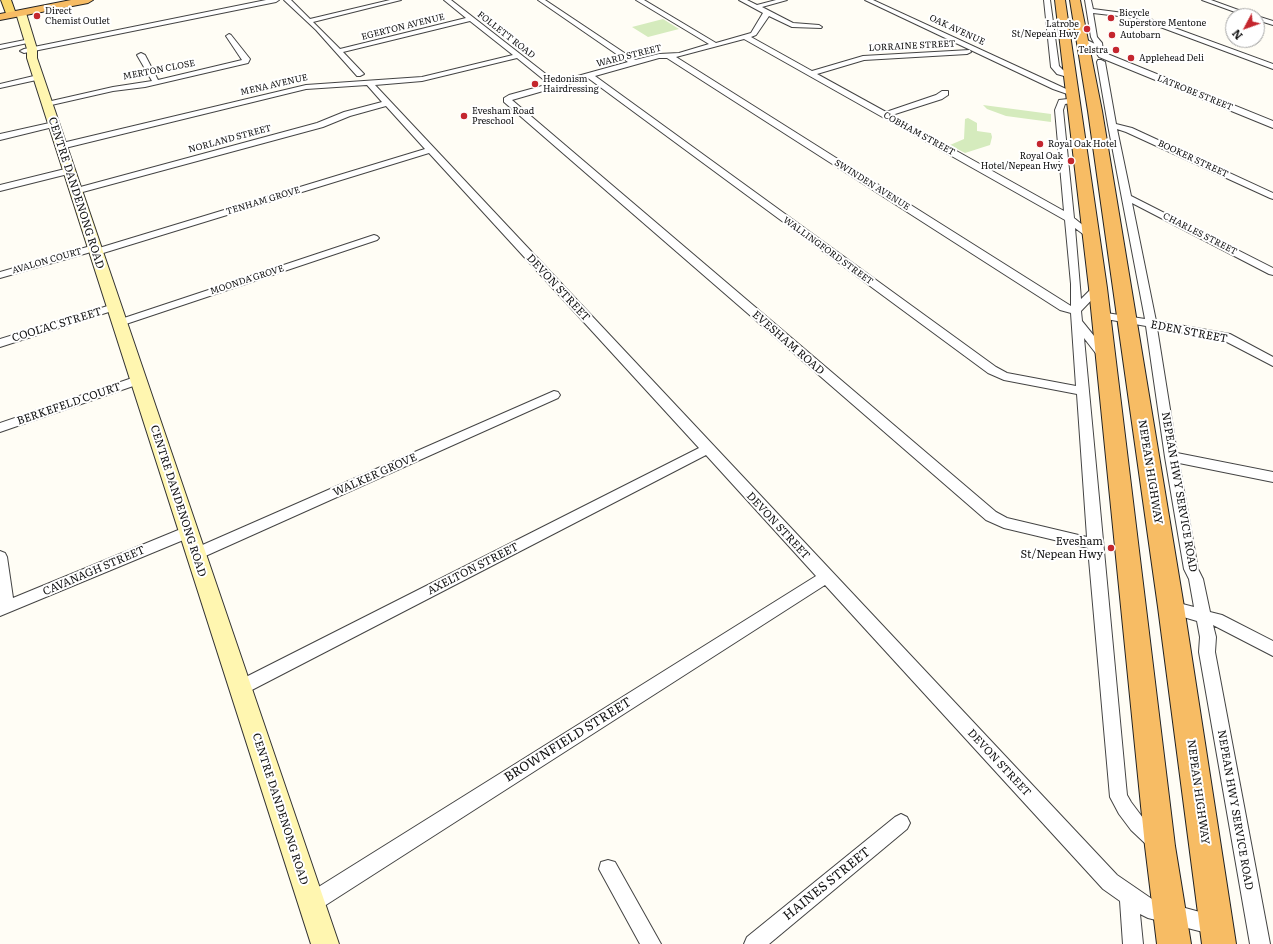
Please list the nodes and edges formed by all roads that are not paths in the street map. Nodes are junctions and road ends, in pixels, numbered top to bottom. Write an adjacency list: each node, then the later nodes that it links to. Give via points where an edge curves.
1 (6, 0): 20 (main road, CENTRE DANDENONG ROAD)
2 (72, 0): 20 (highway)
3 (88, 0): 20 (highway)
4 (276, 0): 33 (street)
5 (287, 0): 24 (street, DEVON STREET)
6 (398, 0): 24 (street)
7 (446, 0): 23 (street, FOLLETT ROAD)
8 (541, 0): 40 (street)
9 (639, 0): 31 (street)
10 (742, 0): 18 (street)
11 (784, 0): 18 (street)
12 (868, 0): 47 (street, OAK AVENUE)
13 (1047, 0): 26 (street)
14 (1088, 0): 21 (street, NEPEAN HWY SERVICE ROAD)
15 (1205, 0): 19 (street)
16 (1060, 2): 17 (highway); 29 (highway)
17 (1076, 2): 30 (highway, NEPEAN HIGHWAY)
18 (756, 7): 22 (street)
19 (1228, 8)
20 (11, 11): 33 (main road, CENTRE DANDENONG ROAD)
21 (1090, 11): 39 (street, NEPEAN HWY SERVICE ROAD); 42 (street, via 1137,16)
22 (767, 13): 25 (street, via 792,25); 28 (street, WARD STREET, via 754,34)
23 (471, 19): 34 (street, EGERTON AVENUE); 37 (street, FOLLETT ROAD)
24 (308, 21): 34 (street, DEVON STREET)
25 (819, 26)
26 (1050, 29): 29 (street); 52 (street, via 1055,67)
27 (229, 36): 48 (street, MERTON CLOSE, via 245,61)
28 (746, 37): 31 (street, WARD STREET); 43 (street, COBHAM STREET)
29 (1066, 38): 52 (highway)
30 (1083, 41): 39 (street); 41 (highway, NEPEAN HIGHWAY)
31 (715, 45): 38 (street, WARD STREET)
32 (0, 47): 33 (street)
33 (28, 48): 45 (main road, CENTRE DANDENONG ROAD)
34 (340, 51): 46 (street, DEVON STREET)
35 (967, 52): 43 (street, LORRAINE STREET, via 863,58)
36 (141, 55): 48 (street)
37 (518, 56): 46 (street, MENA AVENUE, via 422,79); 49 (street, FOLLETT ROAD)
38 (669, 56): 40 (street, WARD STREET); 76 (street, SWINDEN AVENUE)
39 (1100, 57): 41 (street); 59 (street, LATROBE STREET, via 1117,61); 60 (street, NEPEAN HWY SERVICE ROAD)
40 (634, 63): 44 (street, WARD STREET)
41 (1087, 66): 56 (highway, NEPEAN HIGHWAY)
42 (1273, 67)
43 (812, 74): 57 (street, COBHAM STREET)
44 (588, 75): 49 (street, WARD STREET); 85 (street, WALLINGFORD STREET, via 992,370 1004,376)
45 (38, 77): 50 (street); 55 (main road, CENTRE DANDENONG ROAD)
46 (364, 78): 54 (street, DEVON STREET); 62 (street, MENA AVENUE, via 306,87)
47 (1037, 78): 52 (street, OAK AVENUE); 52 (street, OAK AVENUE)
48 (156, 82): 55 (street, MERTON CLOSE)
49 (555, 85): 53 (street, WARD STREET)
50 (0, 86)
51 (944, 93): 57 (street, via 939,97)
52 (1072, 94): 56 (highway); 69 (street, via 1060,104 1059,110); 70 (highway)
53 (509, 98): 92 (street, EVESHAM ROAD, via 508,101 988,514 1004,524)
54 (387, 103): 63 (street, DEVON STREET); 66 (street, NORLAND STREET, via 316,126)
55 (47, 104): 58 (main road, CENTRE DANDENONG ROAD)
56 (1095, 111): 79 (highway, NEPEAN HIGHWAY)
57 (885, 115): 69 (street, COBHAM STREET)
58 (54, 124): 61 (street); 62 (main road, CENTRE DANDENONG ROAD)
59 (1273, 125)
60 (1112, 126): 67 (street, BOOKER STREET, via 1129,130); 68 (street, NEPEAN HWY SERVICE ROAD)
61 (0, 137)
62 (61, 146): 64 (main road, CENTRE DANDENONG ROAD)
63 (431, 150): 72 (street, TENHAM GROVE); 88 (street, DEVON STREET)
64 (69, 171): 65 (street); 66 (main road, CENTRE DANDENONG ROAD)
65 (0, 188)
66 (76, 191): 72 (main road, CENTRE DANDENONG ROAD)
67 (1273, 196)
68 (1126, 198): 73 (street, CHARLES STREET); 80 (street, NEPEAN HWY SERVICE ROAD)
69 (1069, 218): 70 (street, COBHAM STREET); 76 (street)
70 (1090, 234): 75 (highway)
71 (374, 238): 77 (street, MOONDA GROVE)
72 (95, 250): 74 (street, AVALON COURT); 77 (main road, CENTRE DANDENONG ROAD)
73 (1273, 272)
74 (0, 275)
75 (1098, 288): 76 (street); 78 (highway)
76 (1077, 314): 82 (street); 85 (street)
77 (117, 315): 81 (street, COOLAC STREET); 84 (main road, CENTRE DANDENONG ROAD)
78 (1100, 315): 79 (street, EDEN STREET); 82 (highway)
79 (1127, 320): 80 (street, EDEN STREET); 96 (highway, NEPEAN HIGHWAY)
80 (1151, 324): 83 (street, EDEN STREET, via 1226,337); 89 (street, NEPEAN HWY SERVICE ROAD)
81 (0, 343)
82 (1105, 357): 102 (highway)
83 (1273, 362)
84 (138, 380): 87 (street, BERKEFELD COURT); 91 (main road, CENTRE DANDENONG ROAD)
85 (1083, 391): 92 (street)
86 (554, 395): 93 (street, WALKER GROVE)
87 (0, 428)
88 (707, 449): 95 (street, DEVON STREET); 100 (street, AXELTON STREET)
89 (1172, 457): 90 (street); 98 (street, NEPEAN HWY SERVICE ROAD, via 1191,569 1196,579)
90 (1273, 477)
91 (188, 532): 93 (main road, CENTRE DANDENONG ROAD); 97 (street, CAVANAGH STREET)
92 (1095, 544): 102 (street, via 1119,797 1138,824)
93 (196, 554): 100 (main road, CENTRE DANDENONG ROAD)
94 (0, 557): 97 (street)
95 (826, 577): 104 (street, DEVON STREET, via 1096,868); 105 (street, BROWNFIELD STREET)
96 (1171, 607): 98 (street); 107 (highway, NEPEAN HIGHWAY)
97 (4, 609)
98 (1203, 616): 99 (street, via 1227,625); 113 (street, NEPEAN HWY SERVICE ROAD, via 1208,637 1206,652)
99 (1273, 649)
100 (240, 688): 105 (main road, CENTRE DANDENONG ROAD)
101 (901, 823): 110 (street, HAINES STREET)
102 (1160, 846): 106 (highway)
103 (608, 869): 109 (street)
104 (1129, 897): 106 (street, DEVON STREET, via 1148,908); 111 (street)
105 (311, 903): 108 (main road, CENTRE DANDENONG ROAD)
106 (1170, 913): 107 (street, DEVON STREET); 112 (highway)
107 (1218, 935)
108 (325, 944)
109 (650, 944)
110 (754, 944)
111 (1133, 944)
112 (1174, 944)
113 (1260, 944)

